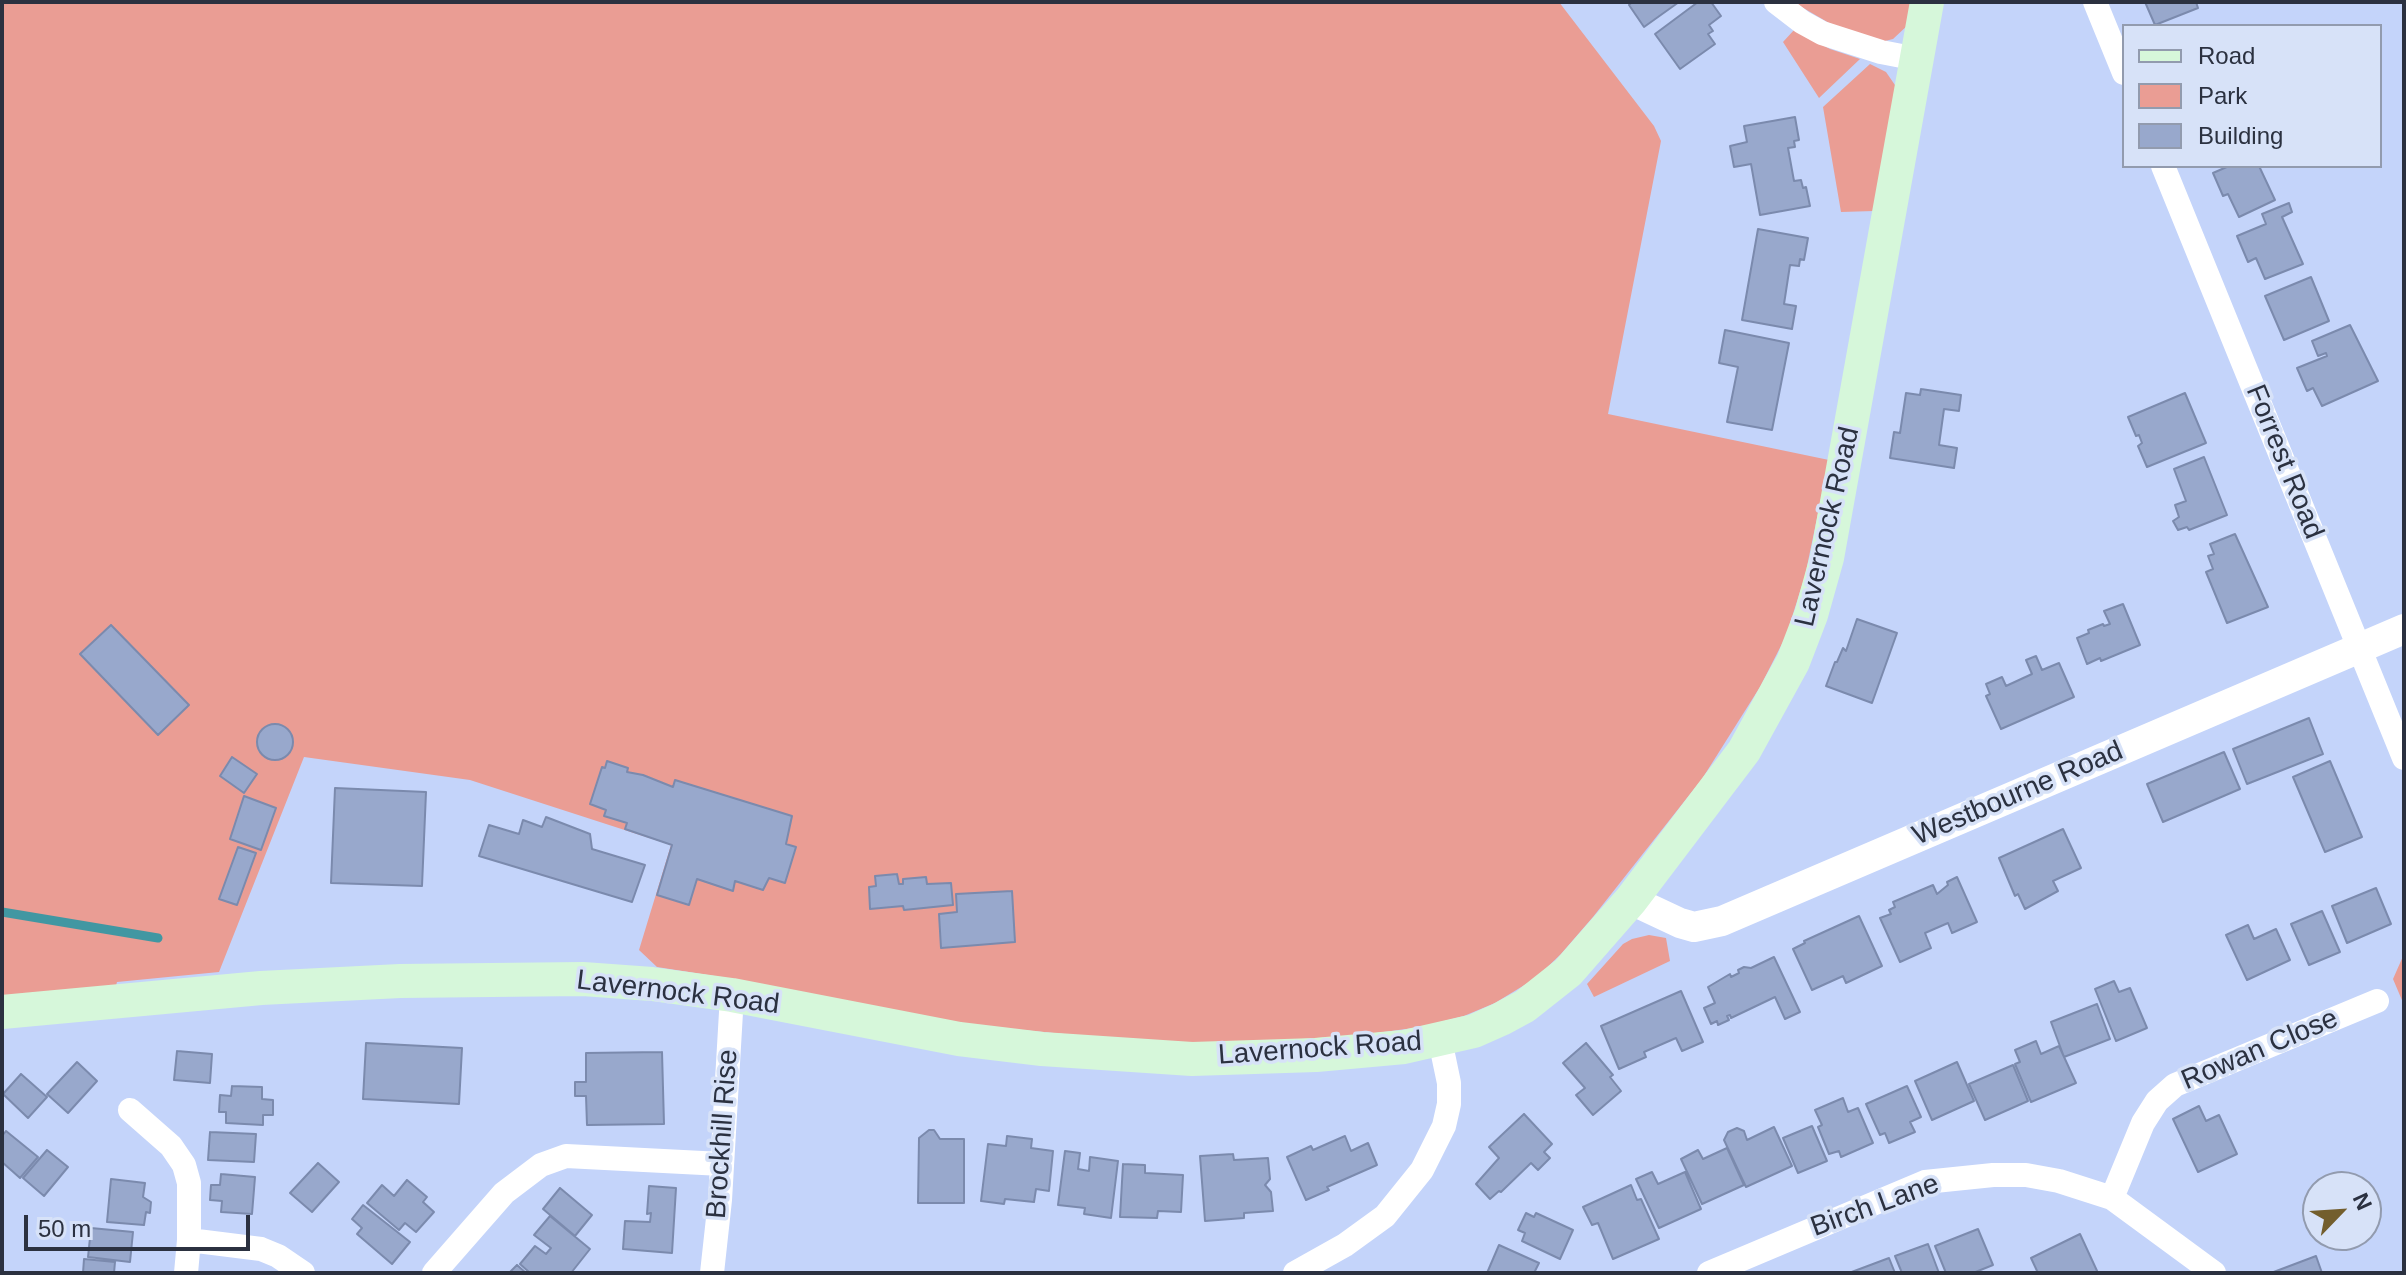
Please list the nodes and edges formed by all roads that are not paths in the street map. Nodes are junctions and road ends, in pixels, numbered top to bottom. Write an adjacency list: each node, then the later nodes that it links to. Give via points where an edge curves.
1 (1776, 2): 4 (street, via 1822,33)
2 (1927, 2): 4 (main road, Lavernock Road)
3 (2095, 2): 5 (street)
4 (1917, 59): 10 (main road, Lavernock Road, via 1827,558 1802,642 1744,751)
5 (2122, 68)
6 (2164, 168): 8 (street, Forrest Road)
7 (2404, 629): 8 (street, Westbourne Road)
8 (2360, 648): 9 (street, Forrest Road); 10 (street, Westbourne Road, via 1722,921 1694,927)
9 (2404, 758)
10 (1631, 900): 14 (main road, Lavernock Road, via 1568,972 1525,1006 1474,1031)
11 (732, 995): 13 (main road, Lavernock Road, via 583,979 400,981); 14 (main road, Lavernock Road, via 959,1039 1119,1055 1316,1055); 16 (street, Brockhill Rise)
12 (2377, 1001): 17 (street, Rowan Close, via 2175,1085 2143,1123)
13 (2, 1012)
14 (1440, 1040): 23 (street, via 1449,1104 1422,1170 1385,1216)
15 (130, 1110): 18 (street, via 171,1146 184,1165)
16 (722, 1164): 21 (street, via 566,1156 541,1165 504,1193); 22 (street, Brockhill Rise)
17 (2112, 1198): 24 (street, Birch Lane, via 2026,1175 1925,1182); 25 (street, Birch Lane)
18 (189, 1240): 19 (street); 20 (street, via 261,1249)
19 (186, 1273)
20 (303, 1273)
21 (434, 1273)
22 (712, 1273)
23 (1295, 1273)
24 (1709, 1273)
25 (2214, 1273)

